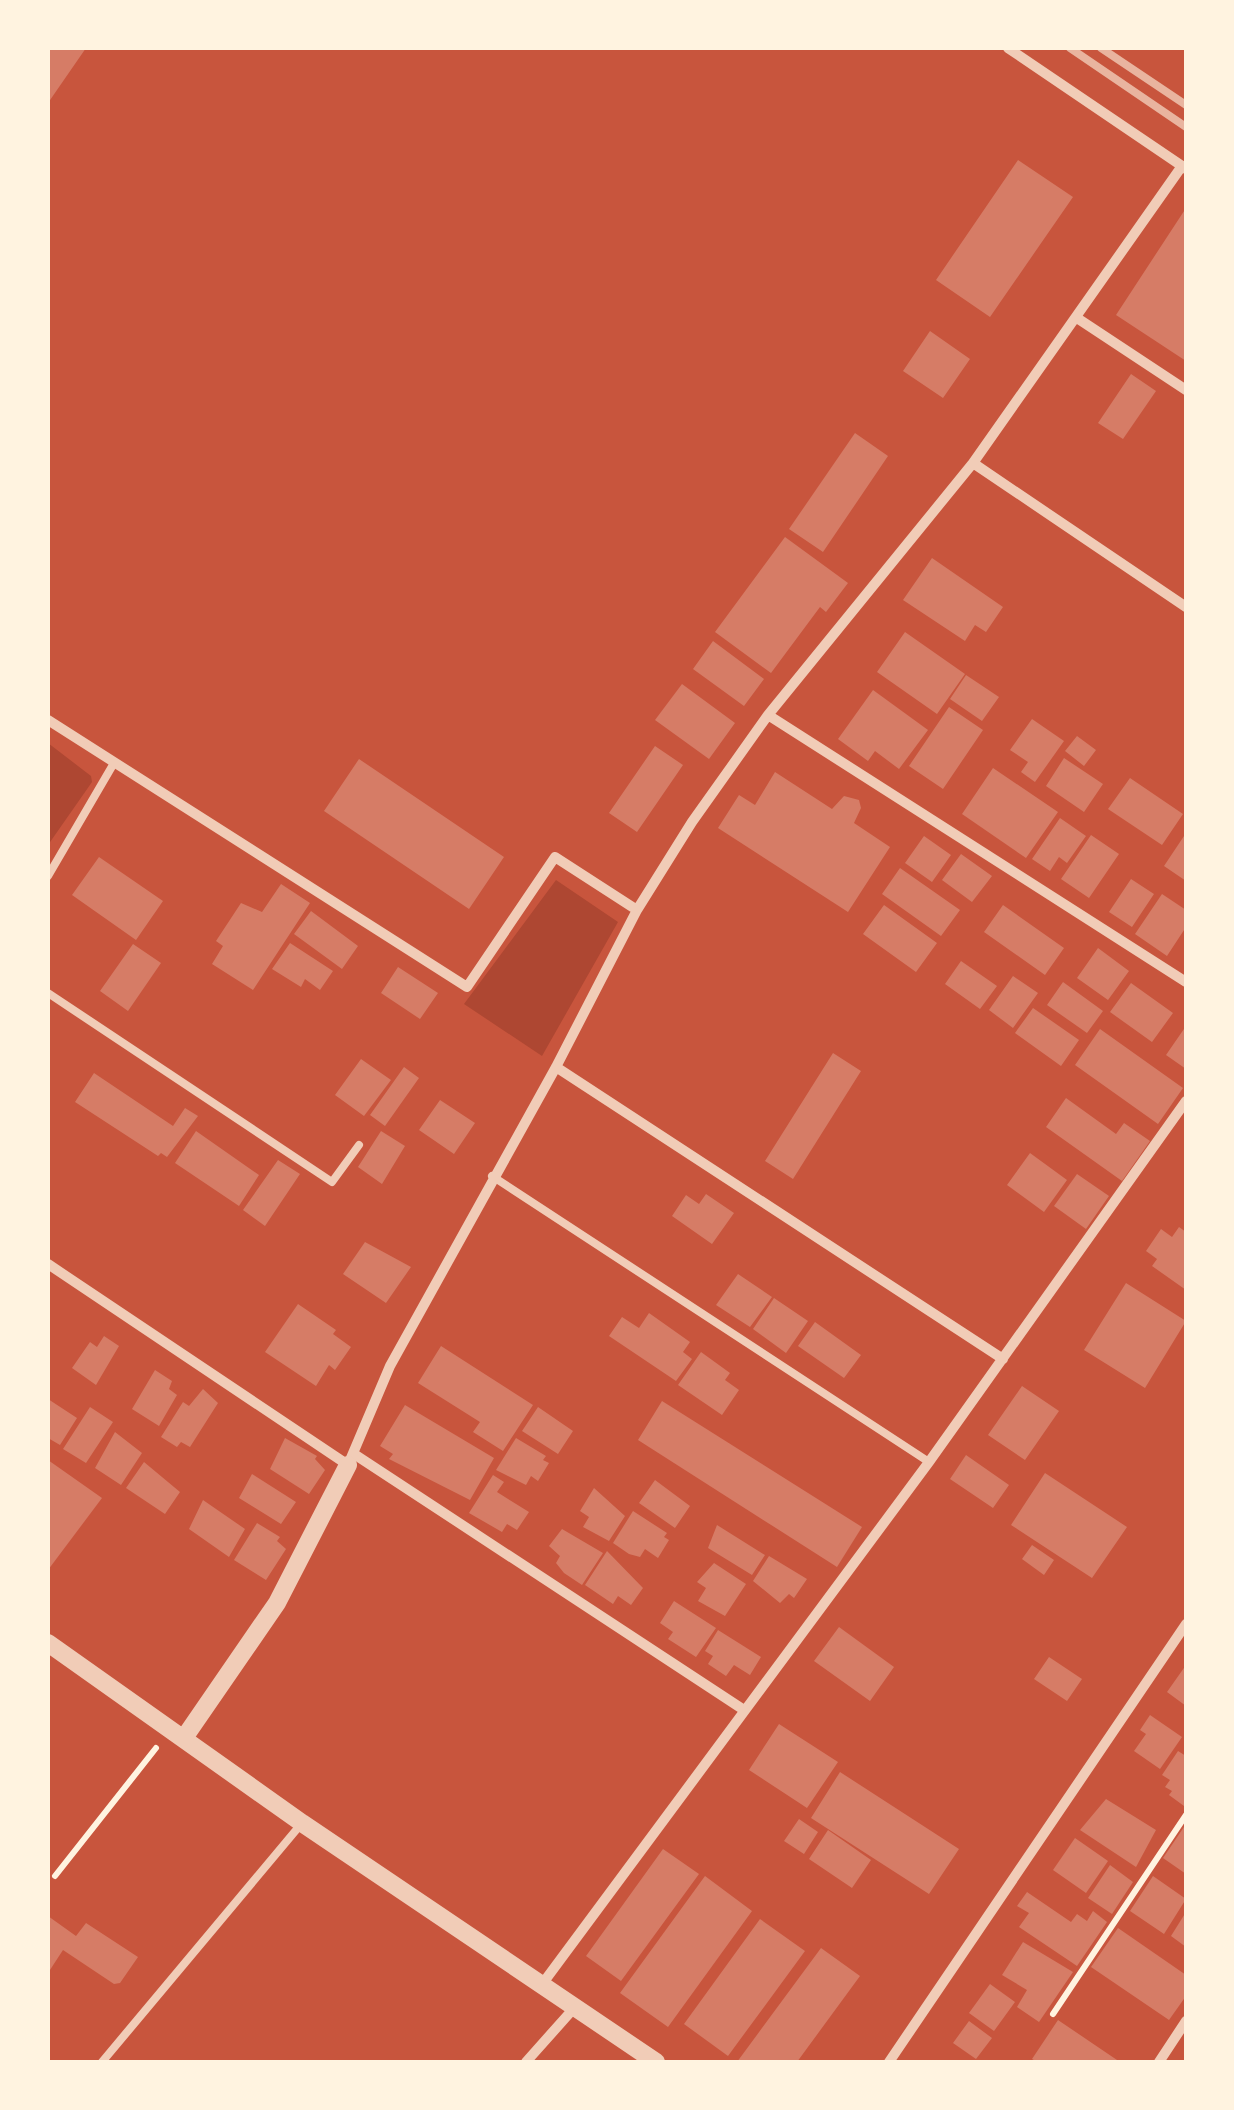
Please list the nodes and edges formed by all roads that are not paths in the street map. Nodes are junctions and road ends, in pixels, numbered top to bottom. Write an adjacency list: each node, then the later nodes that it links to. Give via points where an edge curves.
1 (1008, 48): 2 (street)
2 (1184, 167): 3 (street)
3 (1076, 318): 4 (street); 5 (street)
4 (1186, 390)
5 (973, 462): 6 (street); 7 (street)
6 (1186, 607)
7 (768, 715): 11 (street); 12 (street)
8 (48, 720): 9 (street)
9 (114, 764): 10 (lane); 11 (street, via 467,986 554,858)
10 (48, 876)
11 (637, 910): 14 (street)
12 (1186, 982)
13 (48, 993): 16 (lane, via 332,1182)
14 (556, 1068): 17 (street); 19 (street)
15 (1186, 1100): 19 (street)
16 (359, 1145)
17 (492, 1176): 20 (street, via 390,1366); 21 (lane)
18 (48, 1264): 20 (street)
19 (1003, 1359): 21 (street)
20 (351, 1459): 24 (street); 25 (street, via 293,1578)
21 (929, 1462): 24 (street)
22 (1186, 1624): 33 (street)
23 (48, 1643): 25 (street)
24 (744, 1710): 27 (street)
25 (184, 1738): 26 (street)
26 (302, 1823): 27 (street); 30 (lane)
27 (543, 1983): 28 (street)
28 (575, 2007): 31 (street); 32 (street)
29 (1186, 2022): 34 (street)
30 (102, 2062)
31 (526, 2062)
32 (656, 2062)
33 (888, 2062)
34 (1159, 2062)

